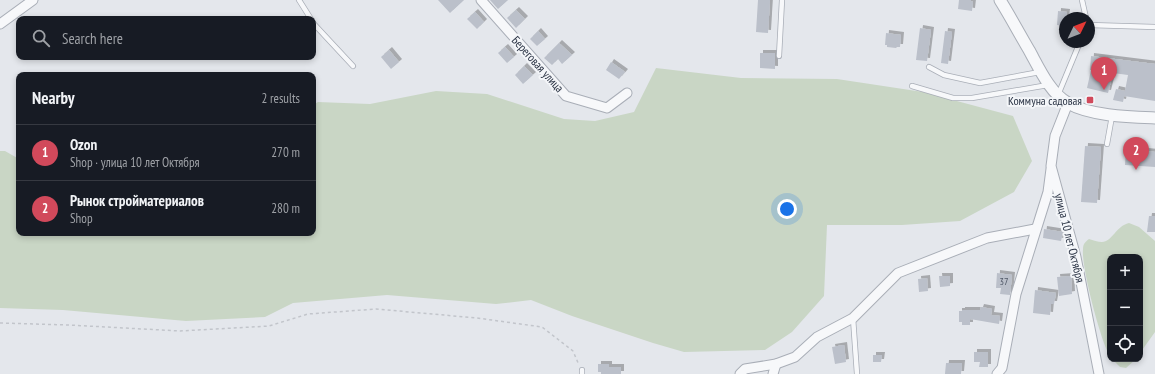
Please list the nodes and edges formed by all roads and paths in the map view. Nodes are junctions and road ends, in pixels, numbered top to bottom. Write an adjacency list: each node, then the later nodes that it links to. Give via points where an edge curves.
1 (33, 0): 9 (street)
2 (299, 0): 8 (lane)
3 (481, 0): 20 (street, Береговая улица, via 566,96 606,108)
4 (782, 0): 14 (lane)
5 (1000, 0): 17 (street)
6 (1082, 0): 7 (lane)
7 (1085, 12)
8 (309, 16)
9 (0, 24)
10 (1095, 25): 12 (lane)
11 (316, 26): 15 (lane)
12 (1155, 27)
13 (1078, 48): 21 (lane)
14 (779, 56)
15 (353, 66)
16 (929, 67): 17 (lane, via 944,75 980,83)
17 (1041, 72): 18 (street)
18 (1050, 85): 19 (lane, via 972,98 953,98); 21 (street)
19 (912, 86)
20 (627, 93)
21 (1058, 95): 22 (street)
22 (1068, 103): 23 (street, via 1077,108); 26 (street, улица 10 лет Октября, via 1055,136)
23 (1112, 115): 24 (street); 25 (lane)
24 (1155, 118)
25 (1107, 144)
26 (1051, 166): 27 (street, via 1048,192); 36 (street, улица 10 лет Октября, via 1076,258)
27 (1035, 229): 28 (street, via 987,238 898,273); 32 (street, via 1016,294)
28 (853, 318): 30 (street, via 817,337 795,357); 35 (lane)
29 (0, 323): 31 (path, via 69,324 180,331 269,326 308,314 376,309 542,327 573,351)
30 (776, 364): 33 (street, via 744,370); 34 (street)
31 (582, 372)
32 (1001, 372)
33 (740, 374)
34 (773, 374)
35 (857, 374)
36 (1099, 374)

